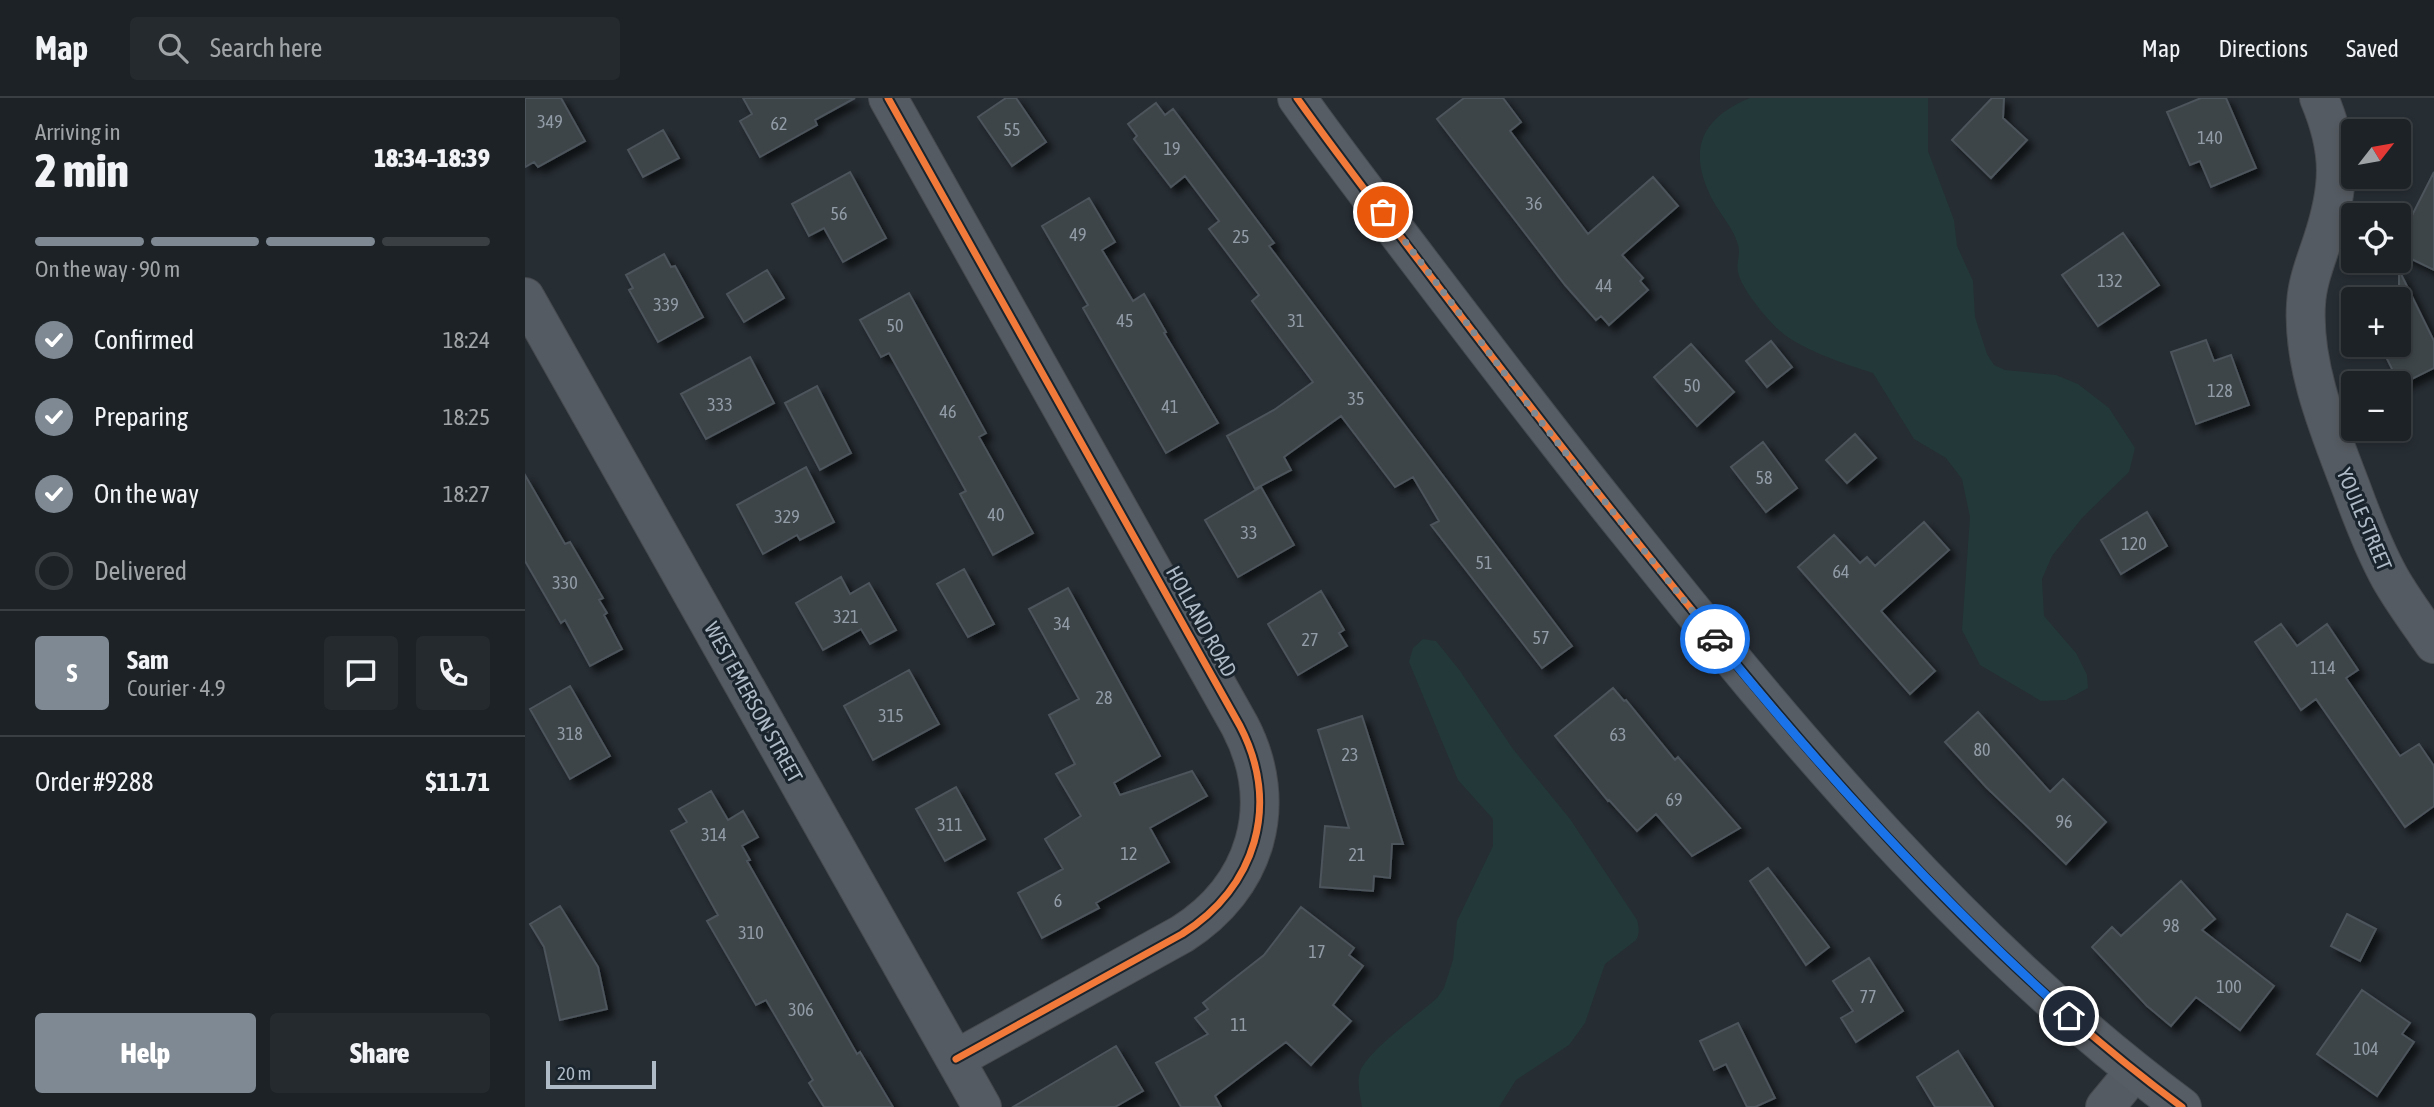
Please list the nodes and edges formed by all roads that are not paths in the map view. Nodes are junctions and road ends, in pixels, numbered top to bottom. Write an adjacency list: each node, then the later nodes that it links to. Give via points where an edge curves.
1 (888, 98): 6 (street, HOLLAND ROAD, via 1240,726 1255,760 1260,796 1252,851 1235,884 1212,912 1182,934)
2 (1297, 98): 7 (main road, via 1545,427 1747,677 1950,901 2032,983)
3 (2319, 98): 5 (street, YOULE STREET, via 2333,136 2337,179 2306,297 2311,361 2328,424 2371,540)
4 (525, 297): 6 (street, WEST EMERSON STREET)
5 (2434, 644)
6 (956, 1059): 8 (street, WEST EMERSON STREET)
7 (2134, 1072): 9 (street); 10 (main road)
8 (982, 1107)
9 (2105, 1107)
10 (2182, 1107)

